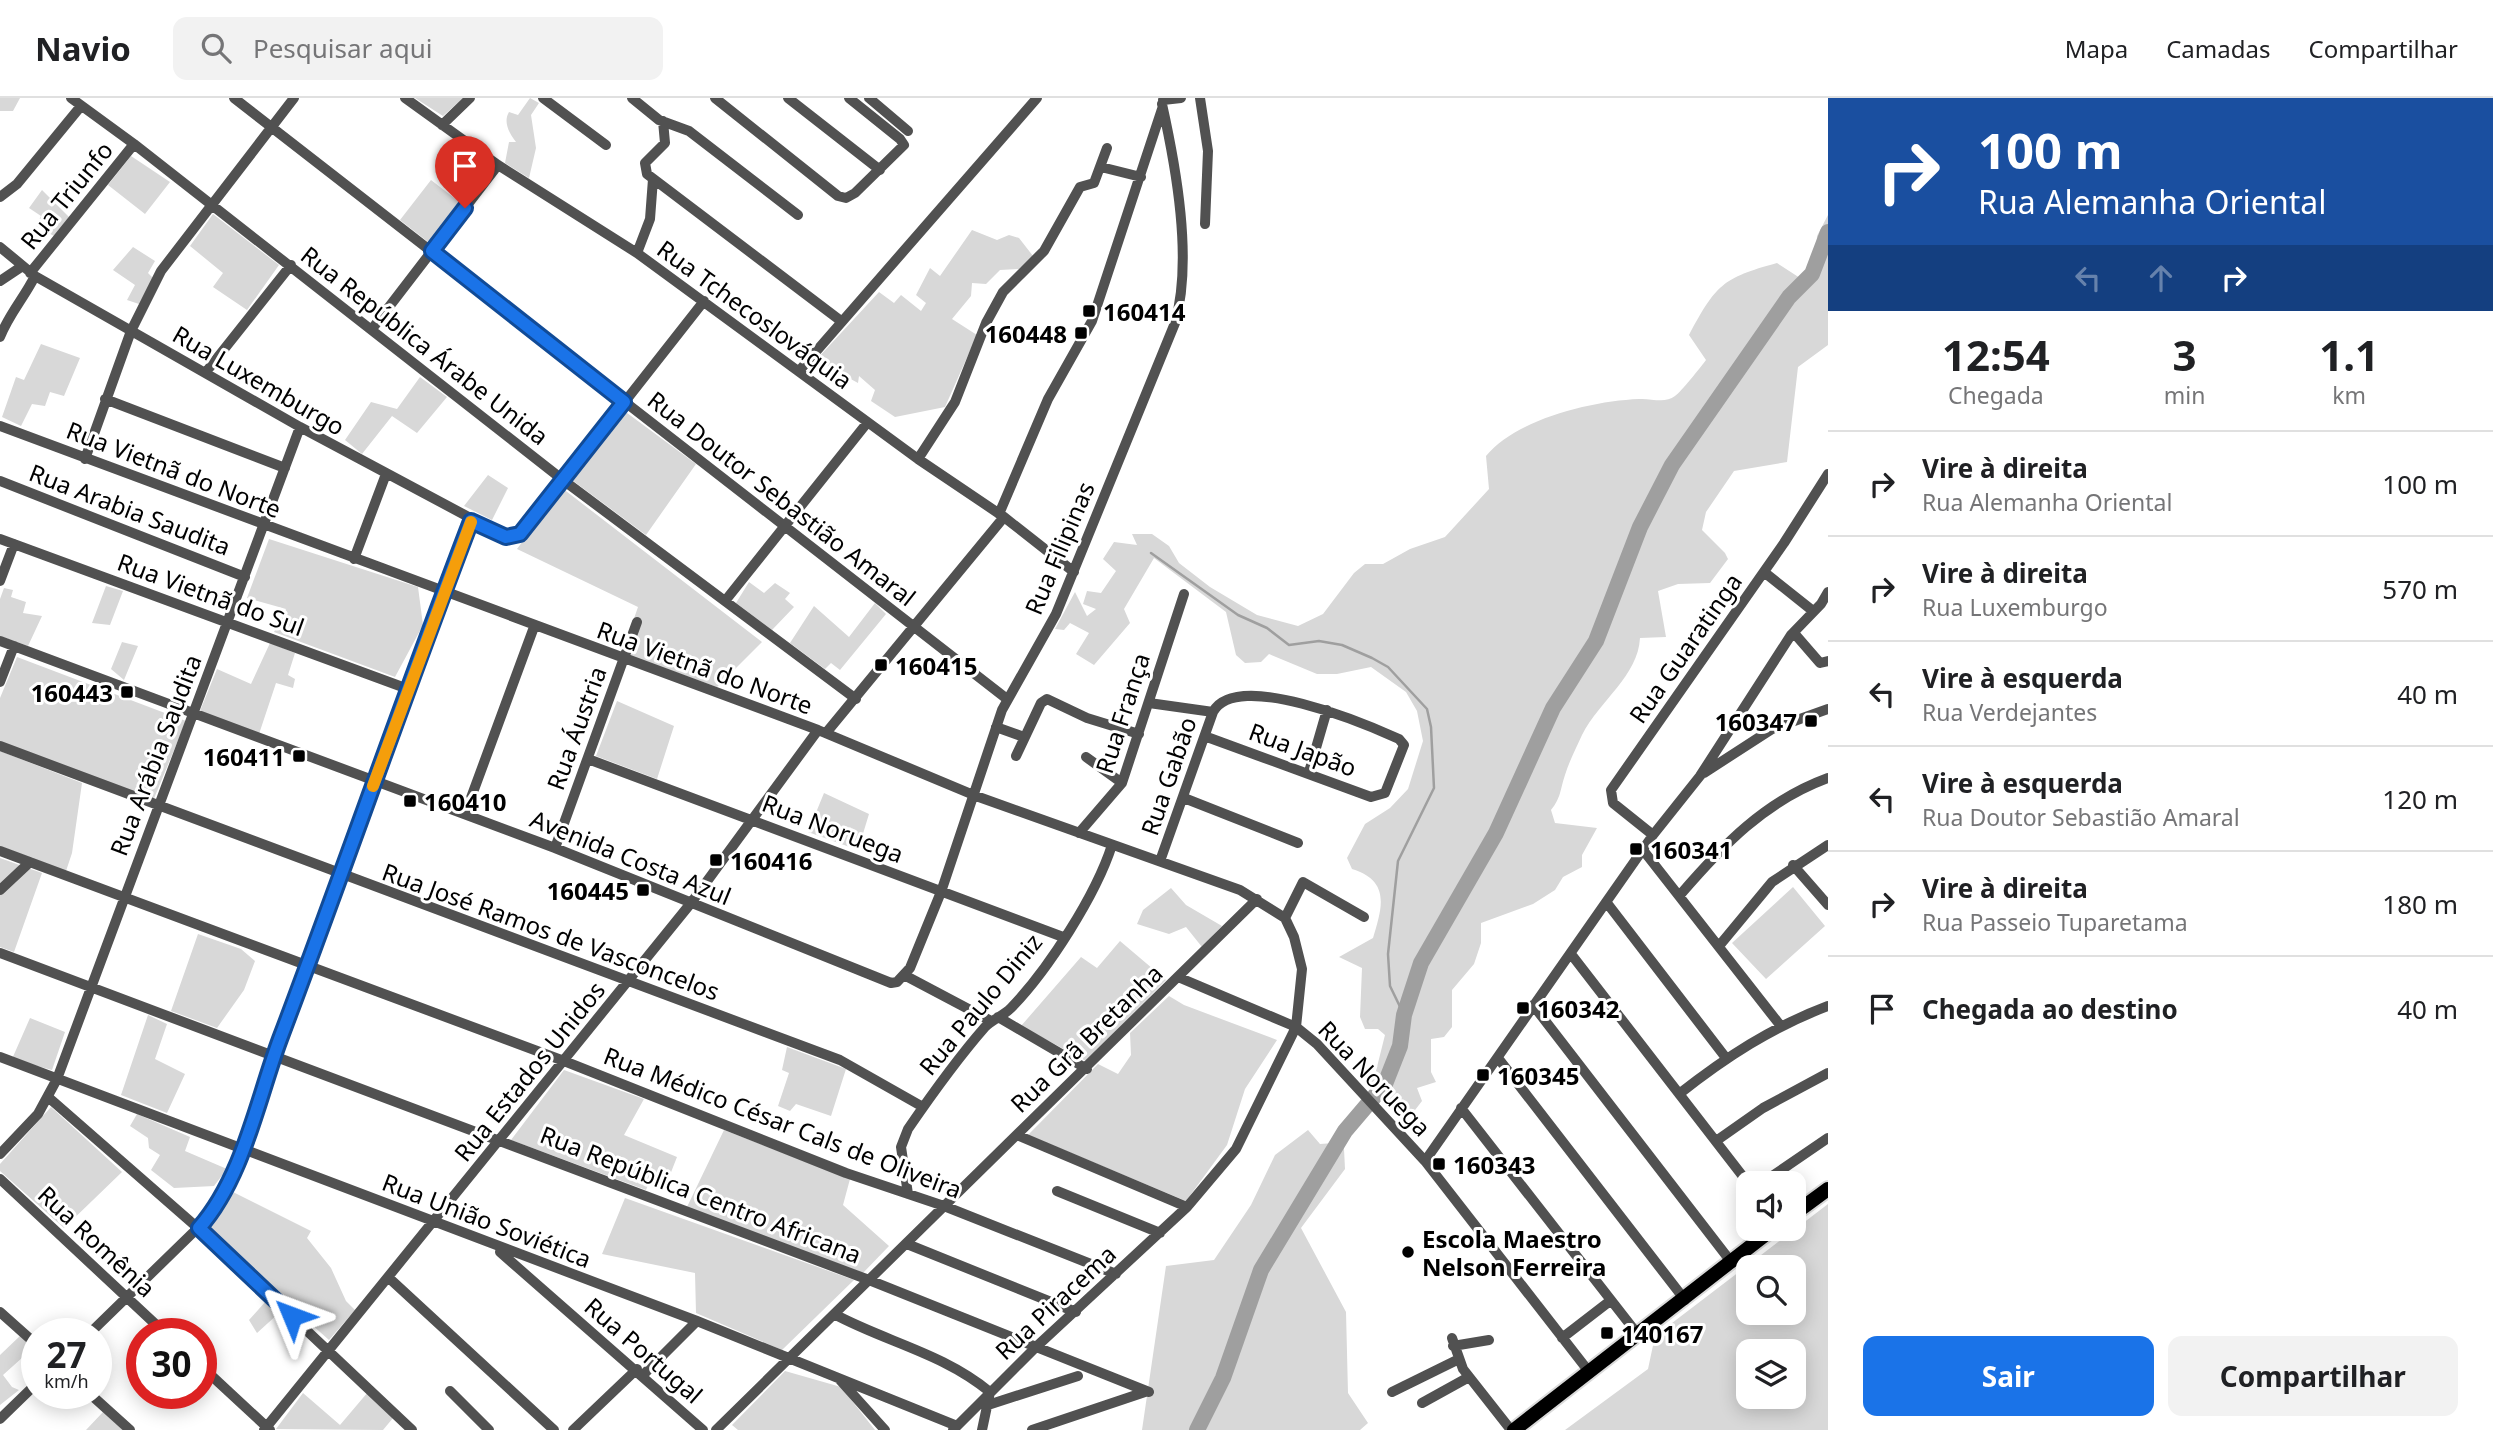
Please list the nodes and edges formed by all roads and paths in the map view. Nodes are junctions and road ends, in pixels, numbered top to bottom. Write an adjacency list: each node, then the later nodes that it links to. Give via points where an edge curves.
1 (71, 98): 16 (street, Rua República Árabe Unida)
2 (234, 98): 19 (street, Rua Doutor Sebastião Amaral)
3 (294, 98): 19 (street)
4 (405, 98): 18 (street, Rua Tchecoslováquia)
5 (470, 98): 18 (street)
6 (543, 98): 22 (street)
7 (632, 98): 17 (street)
8 (715, 98): 26 (street, via 838,196 850,196)
9 (788, 98): 26 (street)
10 (849, 98): 26 (street, via 903,142 903,148)
11 (869, 98): 20 (street)
12 (1037, 98): 40 (street)
13 (1181, 98): 15 (street)
14 (1199, 98): 32 (street, via 1208,151)
15 (1163, 101): 27 (street, Rua Estados Unidos); 65 (street, Rua Filipinas, via 1174,154 1183,290 1175,323)
16 (81, 106): 21 (street, Rua República Árabe Unida); 29 (street)
17 (663, 121): 28 (street, via 665,143 644,166); 31 (street, via 689,131)
18 (442, 125): 24 (street, Rua Tchecoslováquia)
19 (272, 128): 30 (street); 34 (street, Rua Doutor Sebastião Amaral)
20 (908, 131)
21 (134, 144): 30 (street, Rua República Árabe Unida); 37 (street, Rua Triunfo)
22 (606, 145)
23 (1107, 148): 25 (street)
24 (498, 165): 34 (street); 35 (street, Rua Tchecoslováquia)
25 (1101, 167): 27 (street); 52 (street, via 1094,183 1080,187 1044,251 1003,292 955,402)
26 (880, 170)
27 (1141, 177): 58 (street, Rua Estados Unidos, via 1092,321 1048,398)
28 (653, 179): 35 (street, via 650,219); 40 (street)
29 (0, 197)
30 (211, 203): 36 (street, Rua República Árabe Unida); 42 (street, via 161,271)
31 (798, 215)
32 (1205, 224)
33 (0, 247): 37 (street, Rua Luxemburgo)
34 (432, 251): 41 (street); 47 (street, Rua Doutor Sebastião Amaral)
35 (637, 253): 39 (street, Rua Tchecoslováquia)
36 (291, 265): 41 (street, Rua República Árabe Unida); 45 (street)
37 (29, 272): 38 (street, Rua Triunfo); 42 (street, Rua Luxemburgo); 43 (street, via 22,302 10,314)
38 (0, 281)
39 (704, 301): 44 (street, Rua Tchecoslováquia); 47 (street)
40 (841, 321): 44 (street)
41 (372, 329): 56 (street, Rua República Árabe Unida)
42 (131, 331): 45 (street, Rua Luxemburgo); 46 (street)
43 (0, 337)
44 (799, 371): 48 (street, Rua Tchecoslováquia)
45 (206, 372): 50 (street, Rua Luxemburgo)
46 (105, 399): 51 (street); 53 (street)
47 (624, 402): 56 (street); 61 (street, Rua Doutor Sebastião Amaral)
48 (867, 423): 52 (street, Rua Tchecoslováquia); 61 (street)
49 (0, 426): 51 (street, Rua Vietnã do Norte)
50 (300, 428): 53 (street, Rua Arábia Saudita); 54 (street, Rua Luxemburgo)
51 (85, 458): 60 (street, Rua Vietnã do Norte)
52 (918, 459): 58 (street, Rua Tchecoslováquia)
53 (285, 468): 60 (street, Rua Arábia Saudita)
54 (386, 474): 59 (street, Rua Luxemburgo); 64 (street)
55 (1828, 474): 66 (street, Rua Guaratinga)
56 (563, 480): 59 (street, Rua Luxemburgo, via 520,534 506,537); 72 (street, Rua República Árabe Unida)
57 (0, 481): 67 (street, Rua Arabia Saudita)
58 (1001, 516): 65 (street, Rua Tchecoslováquia); 77 (street, Rua Estados Unidos)
59 (471, 521): 69 (street)
60 (265, 526): 64 (street, Rua Vietnã do Norte); 67 (street, Rua Arábia Saudita)
61 (785, 526): 72 (street); 77 (street, Rua Doutor Sebastião Amaral)
62 (0, 539): 63 (street, Rua Vietnã do Sul)
63 (14, 544): 68 (street); 75 (street, Rua Vietnã do Sul)
64 (355, 559): 69 (street, Rua Vietnã do Norte)
65 (1074, 572): 86 (street, Rua Filipinas, via 1056,614)
66 (1764, 572): 73 (street); 113 (street, Rua Guaratinga, via 1611,790 1613,803)
67 (245, 577): 75 (street, Rua Arábia Saudita)
68 (0, 581)
69 (444, 590): 76 (street, Rua Vietnã do Norte); 84 (street)
70 (1828, 592): 73 (street)
71 (1184, 594): 87 (street, Rua França)
72 (725, 601): 85 (street, Rua República Árabe Unida)
73 (1821, 606): 78 (street)
74 (637, 622): 81 (street, Rua Áustria)
75 (229, 623): 84 (street, Rua Vietnã do Sul); 91 (street, Rua Arábia Saudita)
76 (534, 627): 81 (street, Rua Vietnã do Norte); 110 (street)
77 (915, 627): 85 (street, Rua Estados Unidos); 86 (street, Rua Doutor Sebastião Amaral)
78 (1794, 633): 82 (street, via 1820,663); 102 (street)
79 (0, 641): 80 (street, Avenida Costa Azul)
80 (13, 646): 83 (street); 91 (street, Avenida Costa Azul)
81 (623, 659): 93 (street, Rua Vietnã do Norte); 100 (street, Rua Áustria)
82 (1828, 661)
83 (0, 682)
84 (408, 688): 104 (street)
85 (856, 699): 93 (street, Rua Estados Unidos)
86 (1007, 699): 92 (street, Rua Filipinas)
87 (1149, 703): 90 (street); 94 (street, Rua França)
88 (1828, 709): 102 (street, via 1772,729)
89 (1327, 710): 90 (street, Rua Gabão, via 1239,696 1222,701); 101 (street); 106 (street, Rua Gabão, via 1403,742)
90 (1213, 712): 96 (street, Rua Gabão)
91 (194, 713): 104 (street, Avenida Costa Azul); 109 (street, Rua Arábia Saudita)
92 (996, 727): 95 (street); 107 (street, Rua Filipinas)
93 (822, 732): 107 (street, Rua Vietnã do Norte); 111 (street, Rua Estados Unidos)
94 (1139, 734): 95 (street, via 1087,718 1047,699); 105 (street, Rua França)
95 (1024, 737): 98 (street)
96 (1207, 737): 101 (street, Rua Japão); 108 (street, Rua Gabão)
97 (0, 746): 109 (street, Rua José Ramos de Vasconcelos)
98 (1016, 756)
99 (1086, 757): 105 (street)
100 (588, 759): 111 (street, Rua Noruega); 117 (street, Rua Áustria)
101 (1308, 772): 106 (street, Rua Japão, via 1371,797)
102 (1700, 776): 113 (street)
103 (1828, 778): 127 (street, via 1775,803 1750,821)
104 (376, 781): 110 (street, Avenida Costa Azul); 124 (street)
105 (1122, 783): 112 (street, Rua França)
106 (1385, 793)
107 (976, 796): 112 (street, Rua Vietnã do Norte); 126 (street, Rua Filipinas)
108 (1184, 798): 114 (street); 121 (street, Rua Gabão)
109 (158, 807): 124 (street, Rua José Ramos de Vasconcelos); 128 (street, Rua Arábia Saudita)
110 (465, 814): 117 (street, Avenida Costa Azul)
111 (752, 820): 126 (street, Rua Noruega); 130 (street, Rua Estados Unidos)
112 (1079, 833): 115 (street, Rua Vietnã do Norte)
113 (1653, 835): 119 (street)
114 (1298, 843)
115 (1112, 845): 121 (street, Rua Vietnã do Norte); 135 (street, Rua Paulo Diniz, via 1104,873)
116 (1824, 847): 120 (street); 123 (street)
117 (555, 848): 130 (street, Avenida Costa Azul)
118 (0, 850): 122 (street, Rua Médico César Cals de Oliveira)
119 (1643, 850): 127 (street); 131 (street)
120 (1828, 859)
121 (1160, 861): 129 (street, Rua Vietnã do Norte)
122 (30, 862): 125 (street); 128 (street, Rua Médico César Cals de Oliveira)
123 (1793, 865): 132 (street); 136 (street, via 1754,902)
124 (339, 874): 139 (street); 142 (street, Rua José Ramos de Vasconcelos)
125 (0, 890)
126 (941, 892): 135 (street, Rua Noruega); 140 (street, Rua Filipinas)
127 (1680, 895): 136 (street)
128 (123, 897): 139 (street, Rua Médico César Cals de Oliveira); 143 (street, Rua Arábia Saudita)
129 (1257, 899): 134 (street, Rua Vietnã do Norte); 141 (street, Rua Grã Bretanha)
130 (691, 903): 140 (street, Avenida Costa Azul, via 891,983); 142 (street, Rua Estados Unidos)
131 (1607, 903): 138 (street); 152 (street)
132 (1828, 905)
133 (1364, 917): 134 (street, via 1303,882)
134 (1285, 918): 148 (street, via 1302,969)
135 (1063, 937): 146 (street, Rua Paulo Diniz, via 1019,999)
136 (1719, 946): 147 (street)
137 (0, 953): 143 (street, Rua República Centro Africana)
138 (1571, 954): 144 (street); 157 (street)
139 (308, 965): 149 (street); 153 (street, Rua Médico César Cals de Oliveira)
140 (906, 976): 146 (street)
141 (1178, 977): 148 (street, Rua Noruega); 154 (street, Rua Grã Bretanha)
142 (626, 983): 153 (street, Rua Estados Unidos); 159 (street, Rua José Ramos de Vasconcelos, via 839,1060)
143 (90, 985): 149 (street, Rua República Centro Africana); 156 (street, Rua Arábia Saudita)
144 (1533, 1005): 151 (street); 183 (street)
145 (1828, 1006): 147 (street)
146 (994, 1019): 154 (street); 159 (street, Rua Paulo Diniz)
147 (1780, 1025): 152 (street)
148 (1296, 1027): 167 (street, Rua Noruega, via 1329,1056); 176 (street, Rua Piracema, via 1236,1149)
149 (274, 1056): 163 (street, Rua República Centro Africana); 165 (street)
150 (0, 1057): 156 (street, Rua União Soviética)
151 (1498, 1058): 160 (street); 188 (street)
152 (1726, 1058): 157 (street)
153 (565, 1061): 163 (street, Rua Estados Unidos); 173 (street, Rua Médico César Cals de Oliveira)
154 (1087, 1069): 161 (street, Rua Grã Bretanha)
155 (1828, 1073): 164 (street, via 1763,1108)
156 (57, 1079): 158 (street, Rua Arábia Saudita); 165 (street, Rua União Soviética)
157 (1679, 1094): 164 (street)
158 (48, 1097): 166 (street, Rua Arábia Saudita); 178 (street)
159 (923, 1107): 173 (street, Rua Paulo Diniz, via 901,1147)
160 (1461, 1108): 167 (street); 189 (street)
161 (1017, 1135): 175 (street, Rua Grã Bretanha); 176 (street)
162 (1828, 1138): 169 (street)
163 (500, 1141): 177 (street, Rua Estados Unidos); 186 (street, Rua República Centro Africana)
164 (1716, 1141): 168 (street)
165 (243, 1147): 177 (street, Rua União Soviética); 178 (street, via 217,1203)
166 (0, 1154)
167 (1425, 1161): 198 (street, Rua Noruega)
168 (1739, 1171)
169 (1780, 1171)
170 (0, 1180): 187 (street, Rua Romênia)
171 (1828, 1189): 174 (main road)
172 (1057, 1191): 179 (street)
173 (908, 1194): 175 (street, Rua Médico César Cals de Oliveira)
174 (1806, 1205)
175 (944, 1206): 181 (street, Rua Grã Bretanha); 184 (street, Rua Médico César Cals de Oliveira)
176 (1187, 1207): 179 (street, Rua Piracema)
177 (434, 1223): 182 (street, Rua União Soviética); 185 (street, Rua Estados Unidos)
178 (199, 1228): 187 (street); 201 (street)
179 (1160, 1233): 184 (street, Rua Piracema)
180 (1758, 1241): 183 (main road)
181 (906, 1244): 186 (street, Rua Grã Bretanha); 191 (street)
182 (494, 1246): 195 (street, Rua União Soviética); 204 (street, Rua Portugal)
183 (1732, 1263): 188 (main road)
184 (1116, 1274): 191 (street, Rua Piracema)
185 (389, 1278): 201 (street, Rua Estados Unidos); 223 (street)
186 (869, 1280): 192 (street, Rua Grã Bretanha); 200 (street, Rua República Centro Africana)
187 (127, 1298): 193 (street); 194 (street, Rua Romênia)
188 (1685, 1300): 197 (main road)
189 (1610, 1301): 197 (street); 198 (street)
190 (0, 1312): 196 (street)
191 (1076, 1312): 200 (street, Rua Piracema)
192 (834, 1314): 202 (street, Rua Grã Bretanha); 211 (street, via 941,1359)
193 (106, 1318)
194 (149, 1318)
195 (697, 1321): 202 (street, Rua União Soviética); 204 (street)
196 (21, 1331)
197 (1639, 1336): 205 (main road)
198 (1562, 1338): 205 (street, Rua Noruega)
199 (1489, 1340): 203 (street, via 1453,1342)
200 (1037, 1347): 211 (street, Rua Piracema); 229 (street, Rua República Centro Africana, via 1147,1392)
201 (329, 1352): 219 (street, Rua Estados Unidos); 221 (street)
202 (789, 1358): 207 (street, Rua União Soviética); 226 (street, Rua Grã Bretanha)
203 (1457, 1360): 208 (street); 212 (street)
204 (640, 1372): 224 (street); 225 (street, Rua Portugal)
205 (1590, 1373): 230 (main road)
206 (1078, 1376): 215 (street)
207 (838, 1377): 218 (street, Rua União Soviética); 227 (street)
208 (1469, 1377): 214 (street); 230 (street)
209 (217, 1381): 219 (street)
210 (450, 1391): 222 (street)
211 (990, 1392): 215 (street); 218 (street, Rua Piracema)
212 (1392, 1392)
213 (21, 1399): 217 (street)
214 (1422, 1403)
215 (988, 1405): 228 (street)
216 (107, 1409): 220 (street)
217 (0, 1419)
218 (955, 1428)
219 (267, 1429)
220 (130, 1430)
221 (412, 1430)
222 (489, 1430)
223 (554, 1430)
224 (573, 1430)
225 (703, 1430)
226 (716, 1430)
227 (885, 1430)
228 (982, 1430)
229 (1032, 1430)
230 (1513, 1430)

